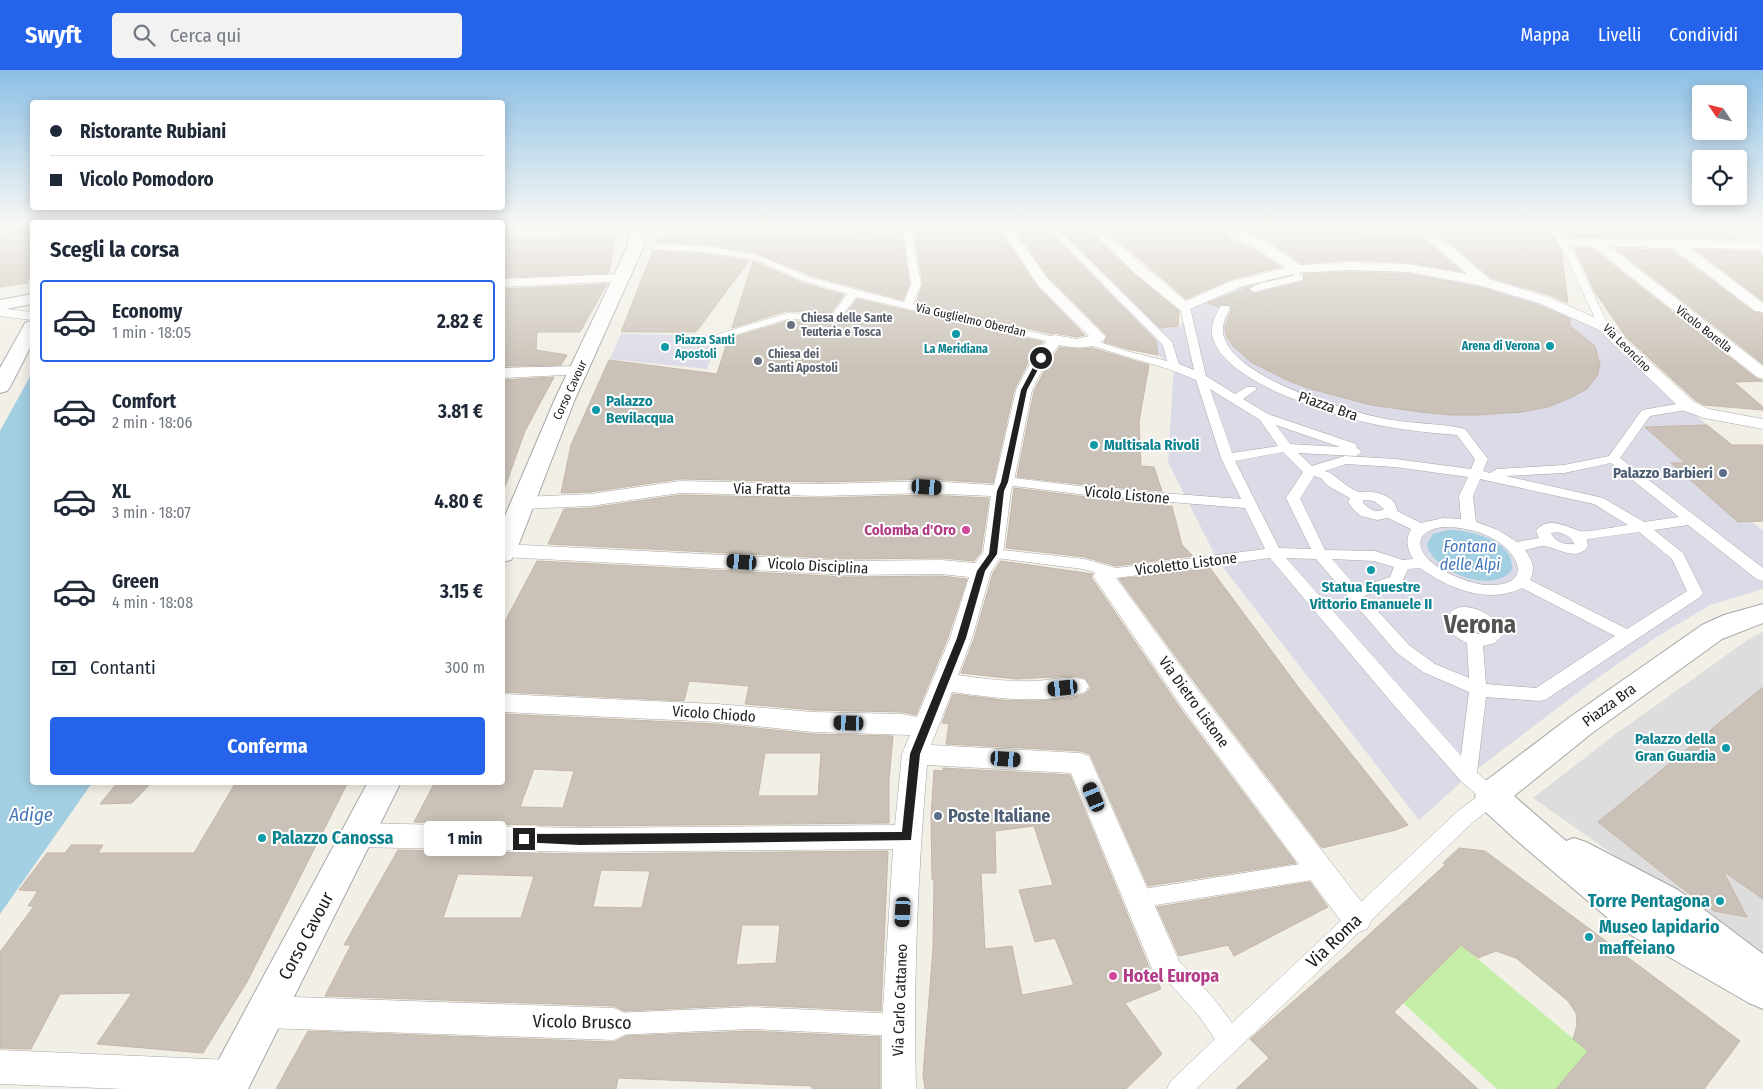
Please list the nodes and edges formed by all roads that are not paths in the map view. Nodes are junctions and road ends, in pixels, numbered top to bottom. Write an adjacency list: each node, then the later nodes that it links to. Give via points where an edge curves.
1 (623, 274): 14 (street, Corso Cavour)
2 (792, 274): 18 (street, Via Guglielmo Oberdan)
3 (914, 274): 21 (street, via 916,284)
4 (1037, 274): 31 (street, via 1098,337)
5 (1098, 274): 32 (street, via 1168,344)
6 (1144, 274): 22 (street)
7 (1289, 274): 22 (street, via 1236,284)
8 (1298, 274): 17 (street, via 1300,278)
9 (1439, 274): 15 (street)
10 (1476, 274): 15 (street)
11 (1579, 274): 27 (street, Via Leoncino)
12 (1634, 274): 35 (street, Vicolo Borella)
13 (1715, 274): 24 (street)
14 (621, 278): 16 (street); 33 (street, Corso Cavour)
15 (1486, 282): 27 (street, via 1546,301)
16 (505, 283)
17 (1254, 289)
18 (853, 293): 21 (street, Via Guglielmo Oberdan); 30 (street, via 835,318 787,316)
19 (30, 299): 20 (street)
20 (0, 304)
21 (907, 306): 29 (street, Via Guglielmo Oberdan)
22 (1185, 307): 36 (street)
23 (1225, 308): 48 (street, Piazza Bra, via 1217,326 1221,345 1244,368 1288,392 1349,414 1407,427 1461,432 1482,459)
24 (1760, 308)
25 (0, 312): 26 (street)
26 (30, 316)
27 (1604, 327): 40 (street, Via Leoncino)
28 (30, 331): 37 (street)
29 (1055, 340): 31 (street, via 1077,344); 49 (street, Via Carlo Cattaneo, via 1024,390)
30 (703, 342)
31 (1091, 342): 32 (street, Piazza Bra)
32 (1174, 366): 36 (street, Piazza Bra)
33 (579, 371): 34 (street); 50 (street, Corso Cavour)
34 (505, 374)
35 (1763, 374)
36 (1201, 378): 39 (street, Piazza Bra); 45 (street)
37 (0, 387)
38 (1252, 389): 39 (street)
39 (1236, 398): 41 (street, Piazza Bra)
40 (1688, 406): 42 (street, via 1704,413); 46 (street, via 1646,413)
41 (1264, 417): 43 (street, Piazza Bra); 44 (street, Piazza Bra)
42 (1763, 424)
43 (1286, 448): 44 (street, Piazza Bra); 45 (street, Piazza Bra); 47 (street, Piazza Bra)
44 (1371, 453): 48 (street, Piazza Bra)
45 (1227, 458): 51 (street)
46 (1612, 458): 48 (street, Piazza Bra, via 1564,469); 52 (street)
47 (1310, 471): 48 (street, Piazza Bra, via 1345,460); 55 (street, Piazza Bra, via 1318,480 1332,483 1358,497 1355,502 1364,512 1375,515 1389,512); 60 (street, Piazza Bra, via 1293,498)
48 (1477, 474): 53 (street, Piazza Bra, via 1466,496); 54 (street, Piazza Bra, via 1598,501)
49 (1003, 486): 50 (street, Via Fratta, via 822,490 680,487 590,500); 51 (street, Vicolo Listone); 61 (street, Via Carlo Cattaneo)
50 (523, 503): 57 (street, Corso Cavour)
51 (1249, 504): 59 (street)
52 (1691, 520): 54 (street); 65 (street)
53 (1468, 524): 55 (street, via 1440,522); 56 (street, via 1486,530)
54 (1642, 527): 56 (street, via 1578,536 1550,527 1543,531 1548,541); 71 (street, Piazza Bra, via 1678,556 1695,594)
55 (1420, 528): 62 (street, via 1414,535 1413,544)
56 (1515, 547): 66 (street, via 1527,566 1527,575)
57 (505, 549)
58 (505, 552): 61 (street, Vicolo Disciplina, via 847,568)
59 (1274, 552): 60 (street); 64 (street, Vicoletto Listone, via 1116,573); 80 (street, via 1398,698)
60 (1321, 556): 63 (street, via 1375,556); 68 (street, Piazza Bra)
61 (987, 563): 64 (street, via 1085,564); 73 (street, Via Carlo Cattaneo)
62 (1424, 563): 63 (street); 67 (street, via 1444,577)
63 (1402, 565): 68 (street, via 1396,580)
64 (1102, 572): 83 (street, Via Dietro Listone, via 1191,700)
65 (1763, 576)
66 (1522, 582): 67 (street, via 1501,590); 71 (street)
67 (1471, 587): 69 (street)
68 (1354, 594): 75 (street, Piazza Bra, via 1403,649 1429,668)
69 (1474, 614): 72 (street, via 1486,620 1495,632 1488,640); 72 (street, via 1460,614 1454,619 1454,624 1461,633)
70 (1763, 614): 80 (street, Piazza Bra, via 1712,632 1580,725)
71 (1628, 636): 75 (street, Piazza Bra, via 1539,695)
72 (1475, 639): 75 (street)
73 (943, 682): 74 (street, via 1036,690); 77 (street, Via Carlo Cattaneo)
74 (1077, 686)
75 (1478, 689): 80 (street)
76 (505, 703): 77 (street, Vicolo Chiodo, via 717,713)
77 (925, 728): 78 (street, Via Carlo Cattaneo)
78 (915, 754): 82 (street, Via Carlo Cattaneo); 84 (street, via 1080,763)
79 (383, 785): 81 (street, Corso Cavour)
80 (1479, 786): 85 (street, via 1527,829); 86 (street, Via Roma, via 1465,817)
81 (358, 835): 82 (street, via 580,840); 90 (street, Corso Cavour)
82 (907, 837): 92 (street, Via Carlo Cattaneo)
83 (1319, 870): 84 (street); 86 (street, Via Dietro Listone)
84 (1137, 899): 87 (street)
85 (1650, 910): 88 (street); 89 (street)
86 (1357, 919): 93 (street, Via Roma)
87 (1164, 962): 93 (street, via 1207,1008)
88 (1763, 978)
89 (1763, 990)
90 (266, 1012): 91 (street, Vicolo Brusco); 95 (street, Corso Cavour)
91 (614, 1024): 92 (street, Vicolo Brusco, via 751,1018)
92 (898, 1025): 96 (street, Via Carlo Cattaneo)
93 (1230, 1040): 97 (street, Via Roma)
94 (0, 1067): 95 (street)
95 (229, 1083)
96 (899, 1089)
97 (1179, 1089)

